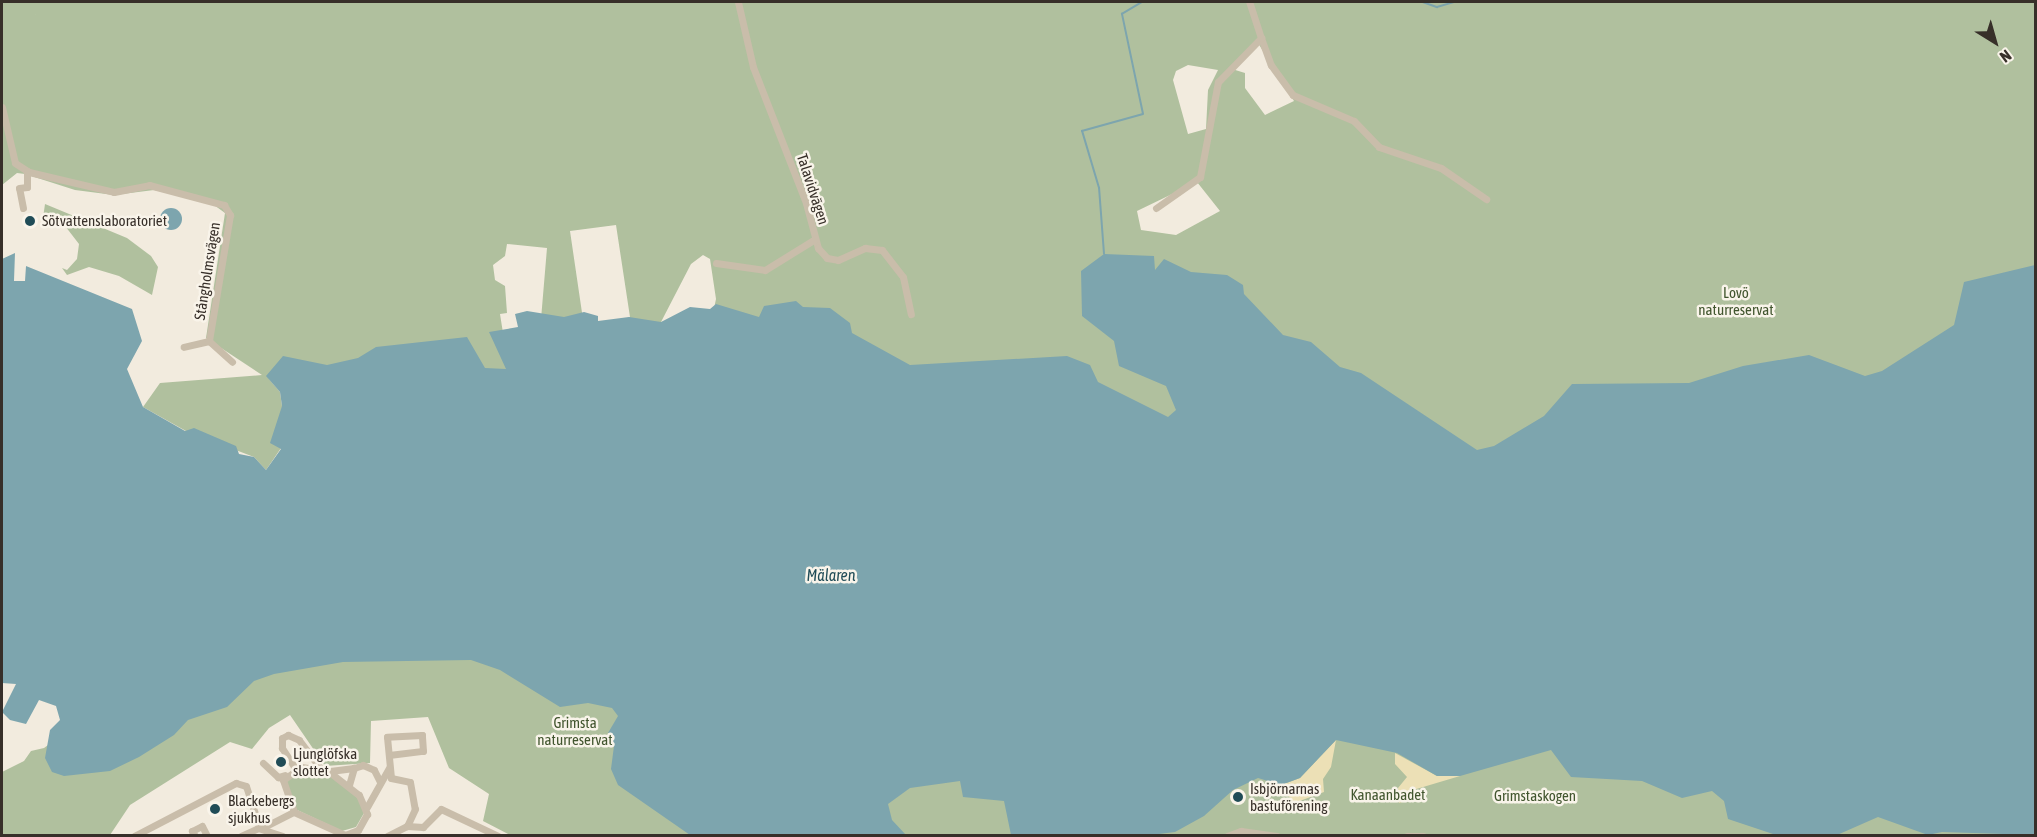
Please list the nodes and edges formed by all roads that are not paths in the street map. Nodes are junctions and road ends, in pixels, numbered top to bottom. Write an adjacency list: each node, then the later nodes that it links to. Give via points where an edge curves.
1 (738, 2): 9 (street, Talavidvägen, via 753,67 806,203)
2 (1249, 2): 3 (street)
3 (1261, 38): 6 (street, via 1271,65 1293,95 1354,121 1380,147 1441,168); 8 (street, via 1218,82 1200,177)
4 (2, 107): 5 (street, via 15,163)
5 (27, 171): 7 (street, via 27,187 19,188); 12 (street, Stångholmsvägen, via 78,187 114,192 149,185 224,205 230,215)
6 (1486, 199)
7 (22, 208)
8 (1156, 208)
9 (815, 239): 10 (street, via 765,270); 11 (street, Talavidvägen, via 822,254 832,259 869,247 882,250 903,277)
10 (716, 263)
11 (911, 314)
12 (209, 341): 13 (street, Stångholmsvägen); 14 (street)
13 (184, 347)
14 (232, 362)
15 (389, 755): 15 (street, via 423,750 422,735 387,737); 20 (street)
16 (263, 763): 22 (street, via 278,777)
17 (319, 767): 18 (street); 18 (street, via 299,740 288,735 282,738 282,748); 21 (street)
18 (295, 768): 22 (street)
19 (354, 768): 21 (street); 23 (street, via 370,767); 24 (street)
20 (389, 768): 23 (street); 28 (street, via 391,778 410,782 415,809)
21 (328, 771): 24 (street)
22 (285, 775): 26 (street, via 285,792)
23 (380, 782): 25 (street)
24 (349, 785): 25 (street)
25 (367, 807): 26 (street, via 358,830 345,835)
26 (294, 812): 27 (street)
27 (260, 825): 29 (street, via 246,786 236,783); 32 (street); 33 (street)
28 (407, 826): 34 (street); 35 (street, via 423,826 441,809)
29 (134, 836)
30 (195, 836): 31 (street, via 192,831 202,826)
31 (207, 836)
32 (241, 836)
33 (283, 836)
34 (387, 836)
35 (498, 836)
36 (1227, 836): 37 (street, via 1241,831)
37 (1277, 836)
38 (1407, 836): 39 (street)
39 (1423, 836)

